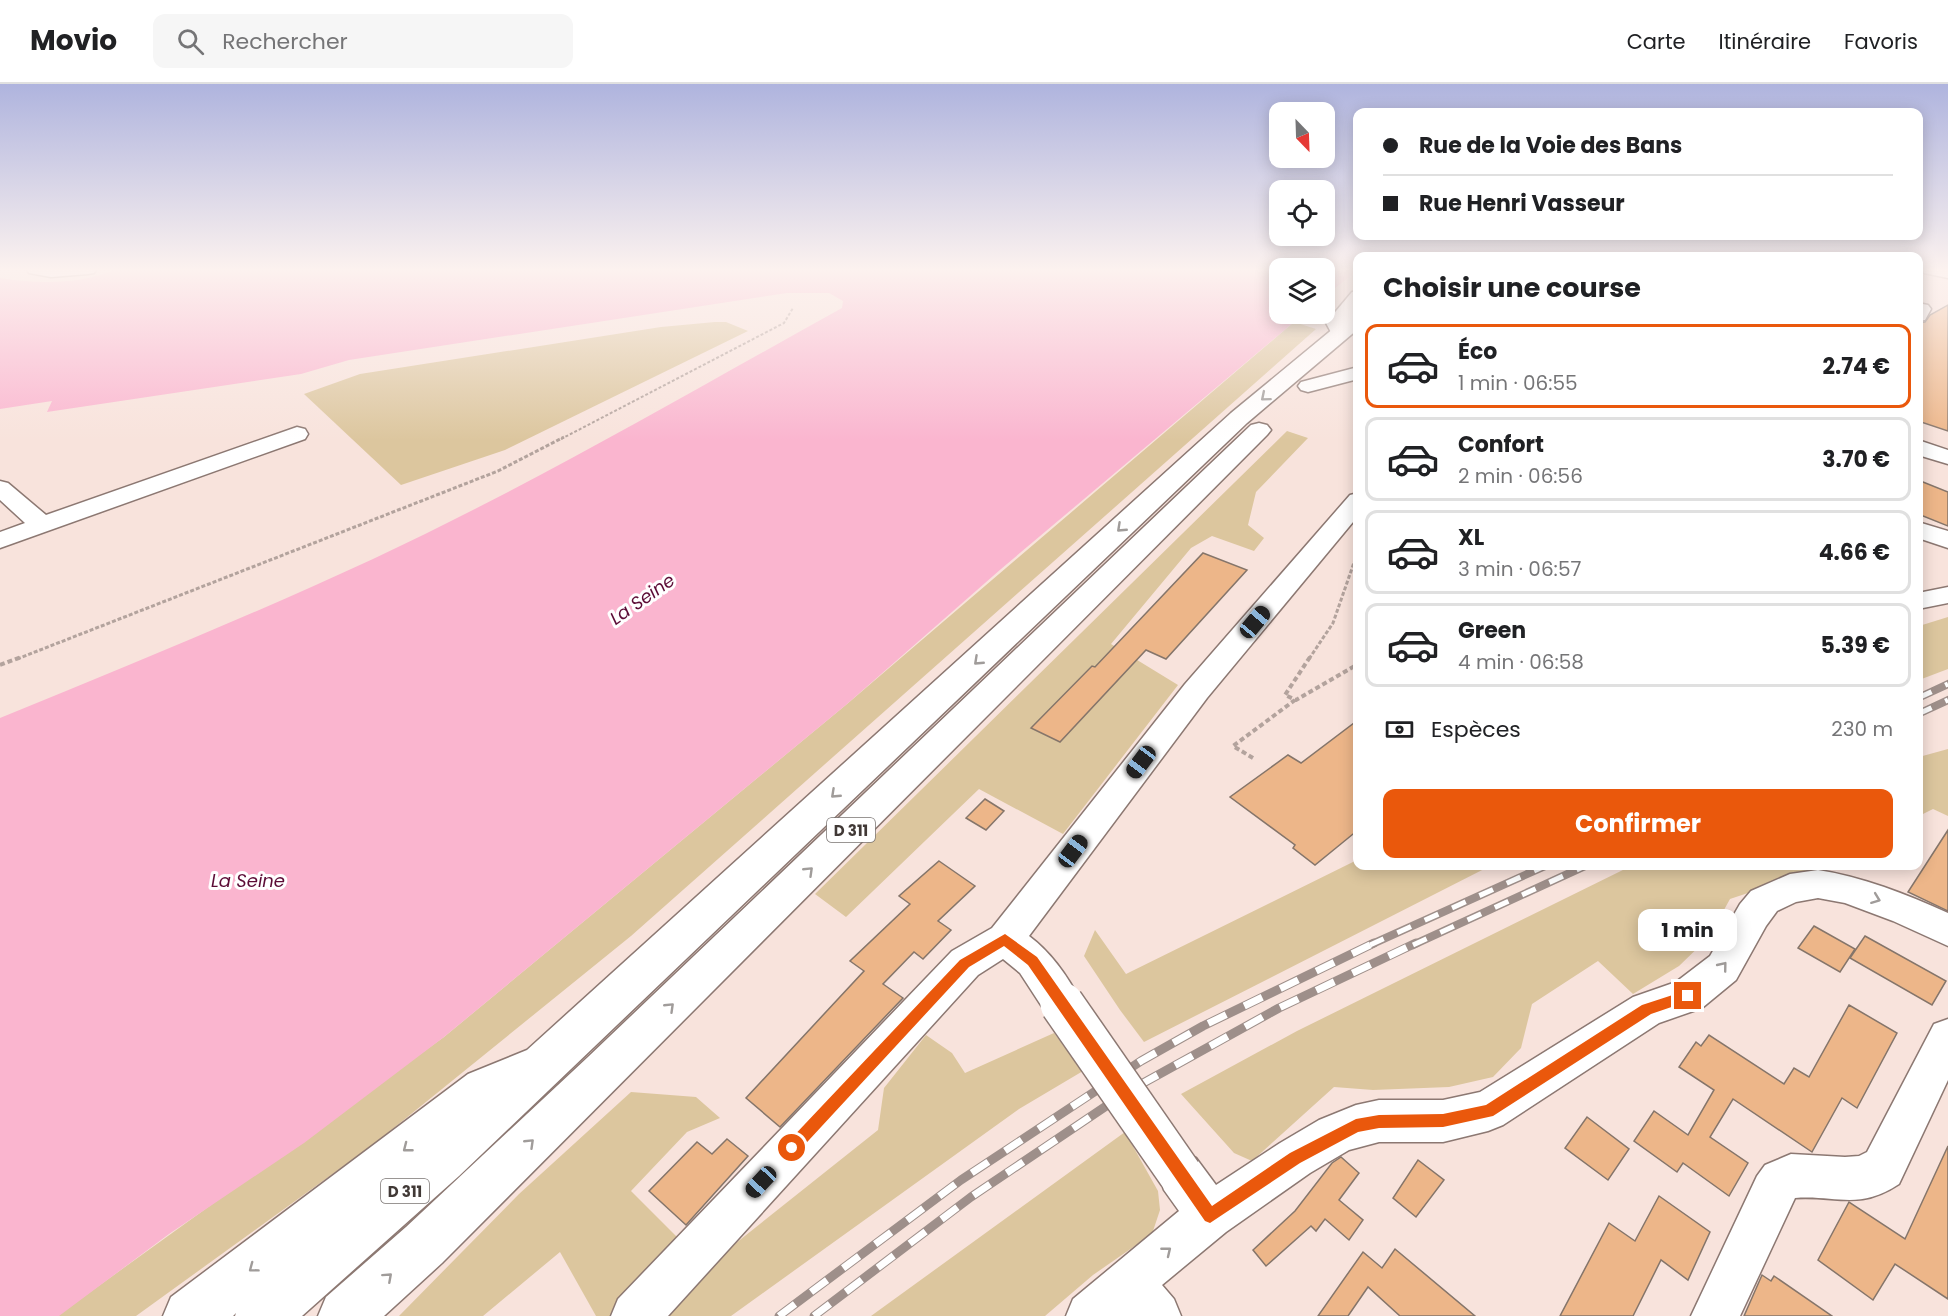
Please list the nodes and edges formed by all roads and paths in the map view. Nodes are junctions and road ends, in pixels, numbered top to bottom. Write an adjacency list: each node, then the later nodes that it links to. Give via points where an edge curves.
1 (777, 326): 17 (path, via 498,471)
2 (1352, 331): 4 (main road, D 311); 24 (main road, D 311, one-way to 24, via 1239,418)
3 (1353, 374): 4 (street)
4 (1308, 386): 29 (main road, D 311, one-way to 4, via 604,1072)
5 (297, 434): 10 (street)
6 (1923, 449): 7 (street)
7 (1948, 457)
8 (0, 488): 10 (street)
9 (1353, 506): 22 (street, via 1196,691)
10 (42, 525): 12 (street)
11 (1923, 531): 13 (street)
12 (0, 540)
13 (1948, 540)
14 (1353, 566): 19 (path, via 1334,623 1285,695)
15 (1948, 595): 16 (street)
16 (1923, 600)
17 (0, 664)
18 (1353, 667): 19 (path)
19 (1296, 700): 20 (path, via 1233,746)
20 (1253, 758)
21 (1948, 930): 25 (street, one-way to 21, via 1295,1158 1356,1126 1379,1121 1443,1121 1488,1111 1647,1009 1688,996 1723,968 1764,901 1790,888 1818,884 1847,889)
22 (1005, 939): 25 (street, bridge, via 1032,961); 30 (street, via 965,963)
23 (1948, 1037): 32 (street, via 1875,1177 1783,1179 1773,1192)
24 (545, 1064): 27 (main road, one-way to 27, via 484,1089); 28 (main road, D 311)
25 (1210, 1216): 26 (street, one-way to 25)
26 (1142, 1299): 31 (street)
27 (190, 1316)
28 (262, 1316)
29 (345, 1316)
30 (635, 1316)
31 (1090, 1316)
32 (1716, 1316)

